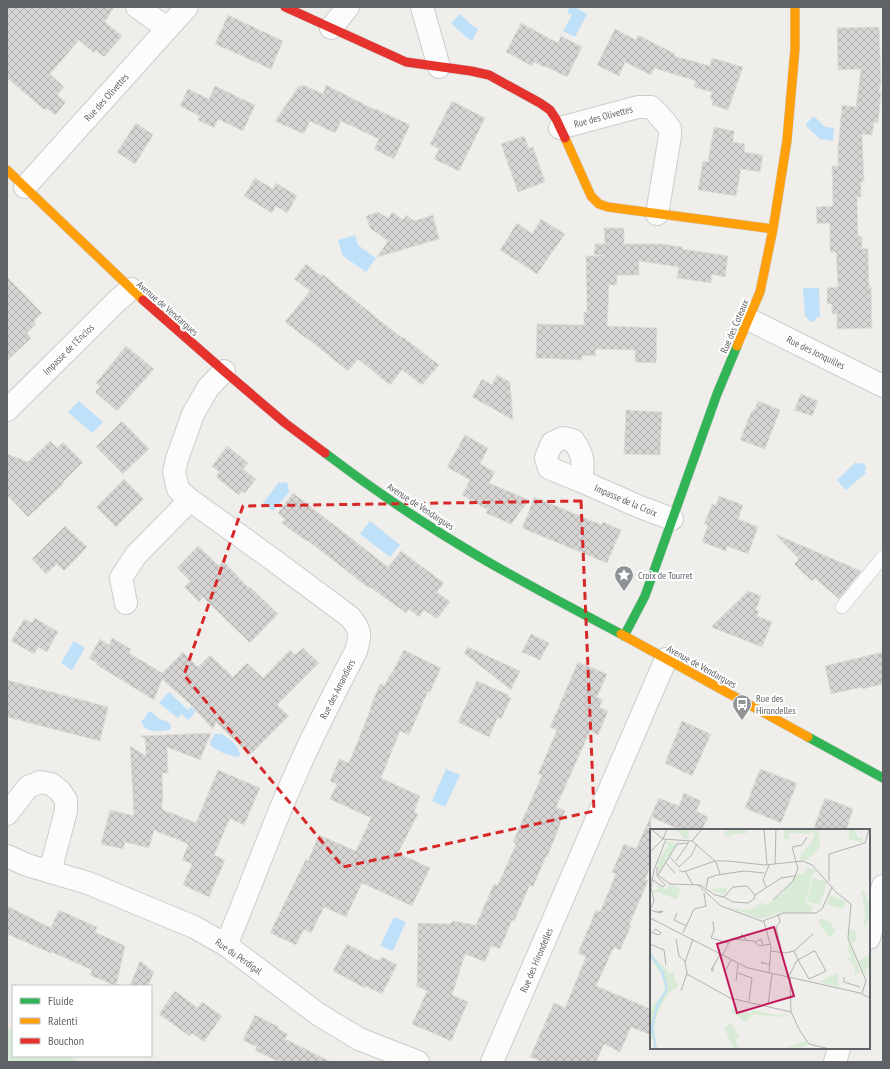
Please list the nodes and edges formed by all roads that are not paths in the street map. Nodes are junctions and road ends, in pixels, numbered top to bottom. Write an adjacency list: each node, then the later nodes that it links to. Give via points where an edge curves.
1 (137, 7): 7 (street)
2 (186, 7): 7 (street, Rue des Olivettes)
3 (285, 7): 8 (street, Rue des Olivettes)
4 (348, 7): 8 (street)
5 (422, 7): 9 (street)
6 (795, 7): 14 (street, Rue des Coteaux, via 795,49 787,140)
7 (167, 28): 12 (street, Rue des Olivettes)
8 (331, 28): 9 (street, Rue des Olivettes, via 406,62)
9 (439, 67): 10 (street, Rue des Olivettes, via 489,75 550,110)
10 (560, 128): 13 (street, Rue des Olivettes, via 591,196 599,204); 13 (street, Rue des Olivettes, via 638,107 651,107 655,110 670,129)
11 (7, 170): 12 (street, Avenue de Vendargues)
12 (25, 187): 15 (street, Avenue de Vendargues)
13 (657, 214): 14 (street, Rue des Olivettes)
14 (773, 229): 16 (street, Rue des Coteaux, via 760,292)
15 (130, 289): 17 (street, Avenue de Vendargues); 19 (street, Impasse de l'Enclos)
16 (748, 319): 18 (street, Rue des Jonquilles); 22 (street, Rue des Coteaux, via 717,394)
17 (224, 371): 21 (street, Rue des Amandiers, via 208,388 193,414 177,459 174,472 178,489); 26 (street, Avenue de Vendargues, via 304,437 422,521 489,562)
18 (883, 386)
19 (7, 410)
20 (581, 481): 22 (street, Impasse de la Croix)
21 (190, 500): 24 (street, via 136,555 121,578); 34 (street, Rue des Amandiers, via 350,617 360,633 356,651 297,771 270,833)
22 (672, 519): 26 (street, Rue des Coteaux, via 645,596)
23 (883, 558): 25 (lane)
24 (126, 603)
25 (842, 607)
26 (624, 636): 27 (street, Avenue de Vendargues)
27 (666, 659): 28 (street, Avenue de Vendargues); 37 (street, Rue des Hirondelles)
28 (882, 776)
29 (7, 814): 31 (street, via 28,787 40,782 51,784 60,790 66,800 66,811)
30 (7, 856): 31 (street, Rue du Perdigal)
31 (50, 872): 34 (street, Rue du Perdigal, via 88,883 194,927)
32 (883, 886): 33 (street)
33 (870, 934)
34 (226, 945): 36 (street, Rue du Perdigal, via 318,1014 359,1039)
35 (839, 1049): 38 (street)
36 (418, 1062)
37 (492, 1062)
38 (835, 1062)

